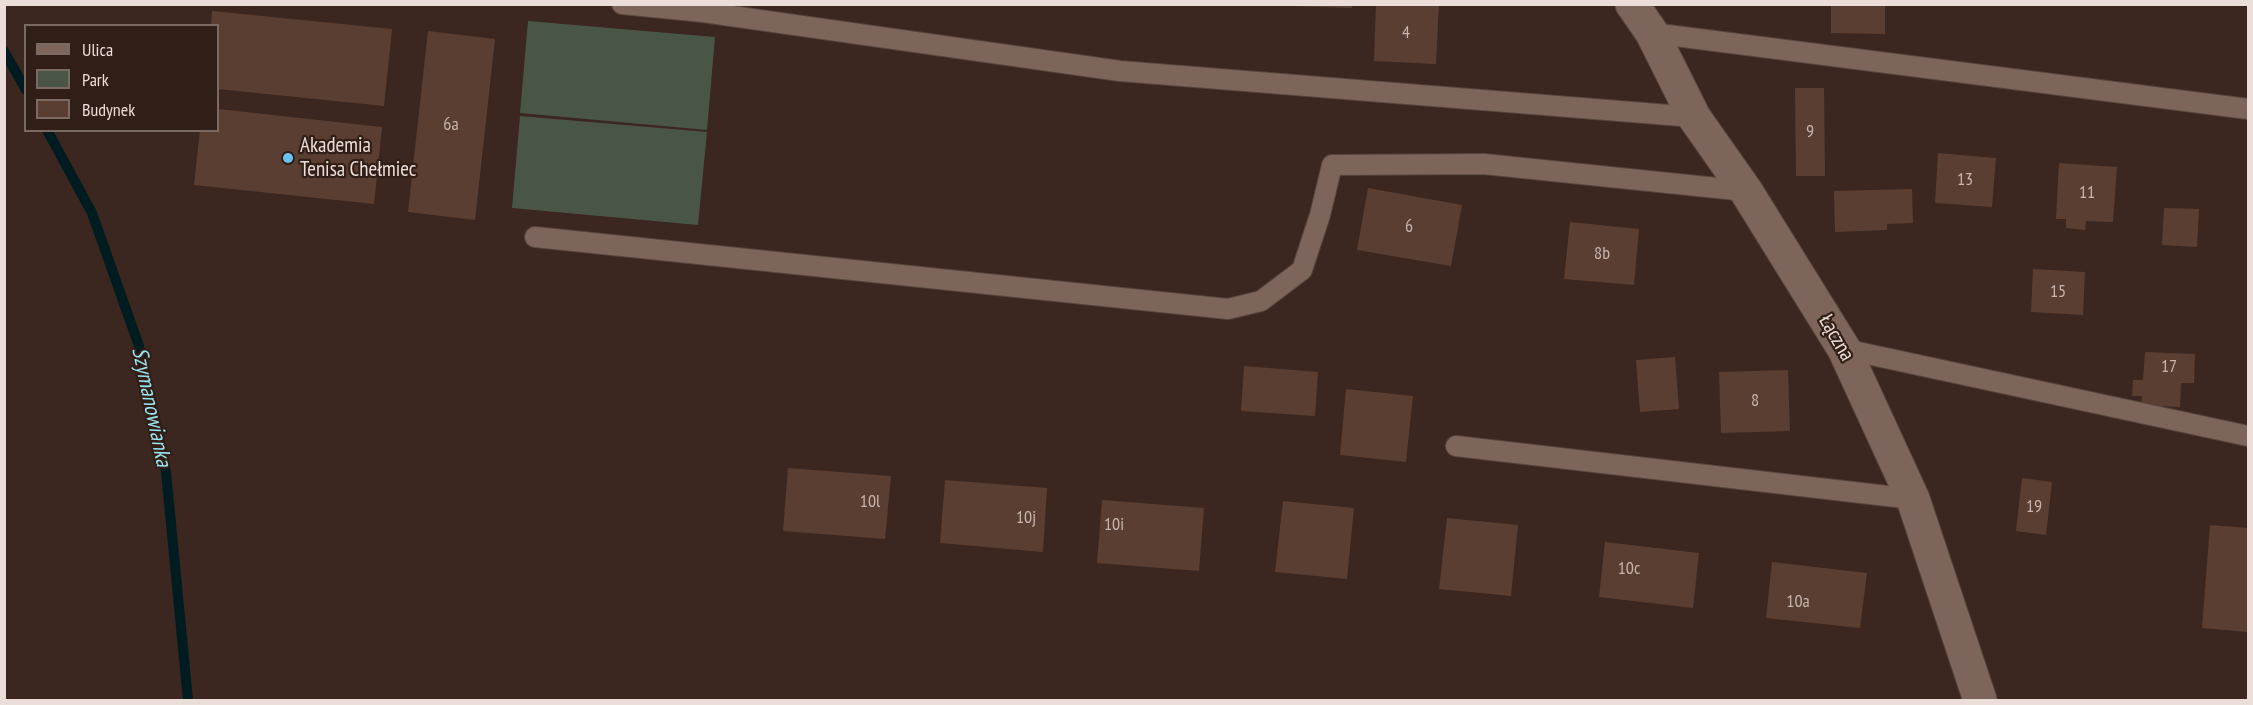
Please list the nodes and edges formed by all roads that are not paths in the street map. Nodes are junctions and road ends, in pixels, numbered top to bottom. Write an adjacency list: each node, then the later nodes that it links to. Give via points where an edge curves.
1 (622, 4): 5 (lane, via 1120,71)
2 (1632, 4): 3 (street, Łączna)
3 (1652, 33): 4 (lane); 5 (street, Łączna)
4 (2248, 110)
5 (1694, 117): 6 (street, Łączna)
6 (1746, 191): 7 (lane, via 1484,164 1332,165 1302,270 1261,301 1228,309); 8 (street, Łączna)
7 (535, 237)
8 (1844, 349): 9 (lane); 11 (street, Łączna)
9 (2248, 435)
10 (1456, 446): 11 (lane)
11 (1913, 500): 12 (street, Łączna)
12 (1980, 700)

